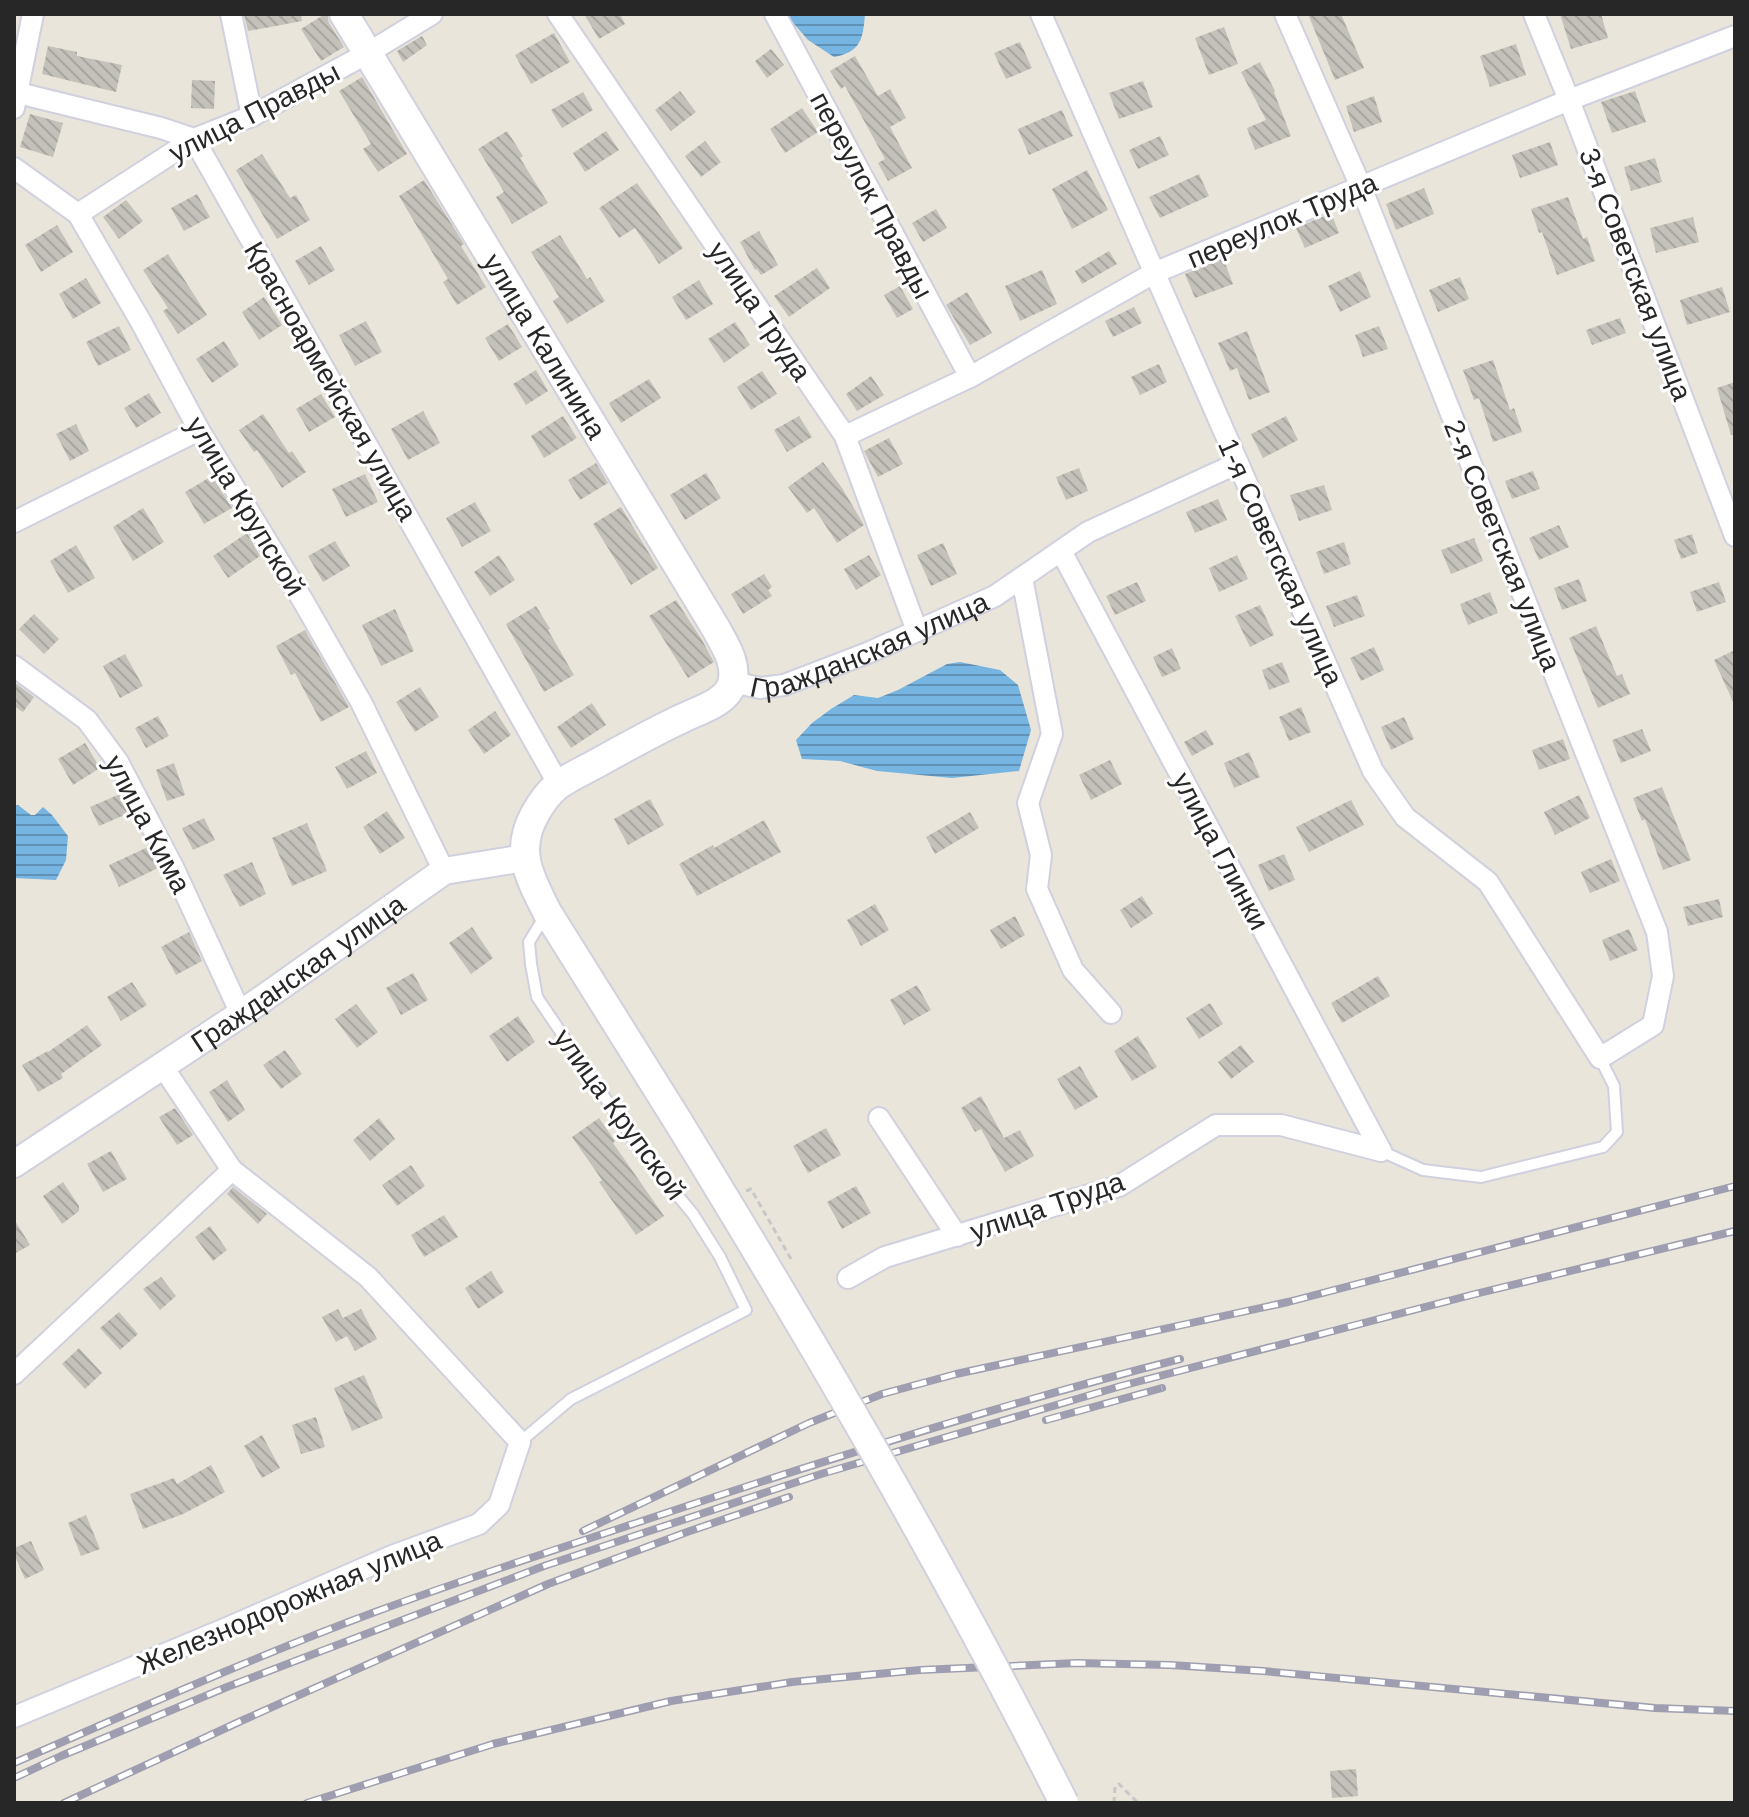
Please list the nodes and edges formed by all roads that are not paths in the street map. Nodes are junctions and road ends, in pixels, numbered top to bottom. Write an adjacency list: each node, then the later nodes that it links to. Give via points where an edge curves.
1 (33, 14): 12 (street)
2 (231, 14): 14 (street)
3 (344, 14): 11 (main road, улица Калинина)
4 (432, 14): 11 (street, улица Правды)
5 (558, 14): 22 (street, улица Труда)
6 (775, 14): 20 (street, переулок Правды)
7 (1041, 14): 19 (street, 1-я Советская улица)
8 (1285, 14): 17 (street, 2-я Советская улица)
9 (1534, 14): 13 (street, 3-я Советская улица)
10 (1735, 36): 13 (street, переулок Труда)
11 (368, 53): 14 (street, улица Правды); 30 (main road, улица Калинина, via 715,627 731,657)
12 (15, 98): 15 (street)
13 (1569, 100): 17 (street, переулок Труда); 25 (street, 3-я Советская улица)
14 (252, 116): 15 (street, улица Правды)
15 (194, 139): 18 (street, улица Правды); 31 (street, Красноармейская улица)
16 (14, 168): 18 (street, улица Крупской)
17 (1361, 187): 19 (street, переулок Труда); 37 (street, 2-я Советская улица, via 1657,932 1663,976 1653,1025)
18 (78, 214): 21 (street, улица Крупской)
19 (1154, 273): 20 (street, переулок Труда); 23 (street, 1-я Советская улица)
20 (970, 377): 22 (street, переулок Труда)
21 (199, 430): 24 (street); 33 (street, улица Крупской, via 361,702)
22 (845, 436): 28 (street, улица Труда)
23 (1238, 463): 26 (street, Гражданская улица, via 1088,532); 37 (street, 1-я Советская улица, via 1373,771 1405,817 1488,882)
24 (14, 522)
25 (1735, 536)
26 (1061, 551): 27 (street, Гражданская улица); 40 (street, улица Глинки)
27 (1022, 578): 28 (street, Гражданская улица); 35 (street, via 1052,734 1028,803 1041,855 1037,889 1073,970)
28 (917, 631): 30 (street, Гражданская улица, via 784,685 760,688)
29 (14, 666): 36 (street, улица Кима, via 87,720 118,762)
30 (732, 682): 31 (main road, Гражданская улица, via 719,701)
31 (559, 785): 32 (main road, Гражданская улица, via 533,817)
32 (525, 858): 33 (street, Гражданская улица); 34 (main road)
33 (444, 871): 36 (street, Гражданская улица)
34 (547, 912): 46 (lane, улица Крупской, via 529,942 537,997 641,1151 693,1214 746,1310 571,1399); 48 (main road, bridge, via 832,1377)
35 (1111, 1013)
36 (241, 1014): 38 (street, Гражданская улица)
37 (1600, 1058): 40 (lane, via 1614,1086 1617,1132 1603,1147 1481,1177 1423,1170)
38 (163, 1067): 41 (street, Гражданская улица); 42 (street)
39 (879, 1118): 43 (street)
40 (1381, 1151): 43 (street, улица Труда, via 1281,1125 1216,1125 1119,1186)
41 (14, 1164)
42 (232, 1170): 45 (street); 46 (street, via 368,1277)
43 (957, 1236): 44 (street, улица Труда, via 885,1257)
44 (848, 1278)
45 (14, 1374)
46 (520, 1442): 47 (street, Железнодорожная улица, via 499,1505 479,1524)
47 (14, 1717)
48 (1064, 1803)

